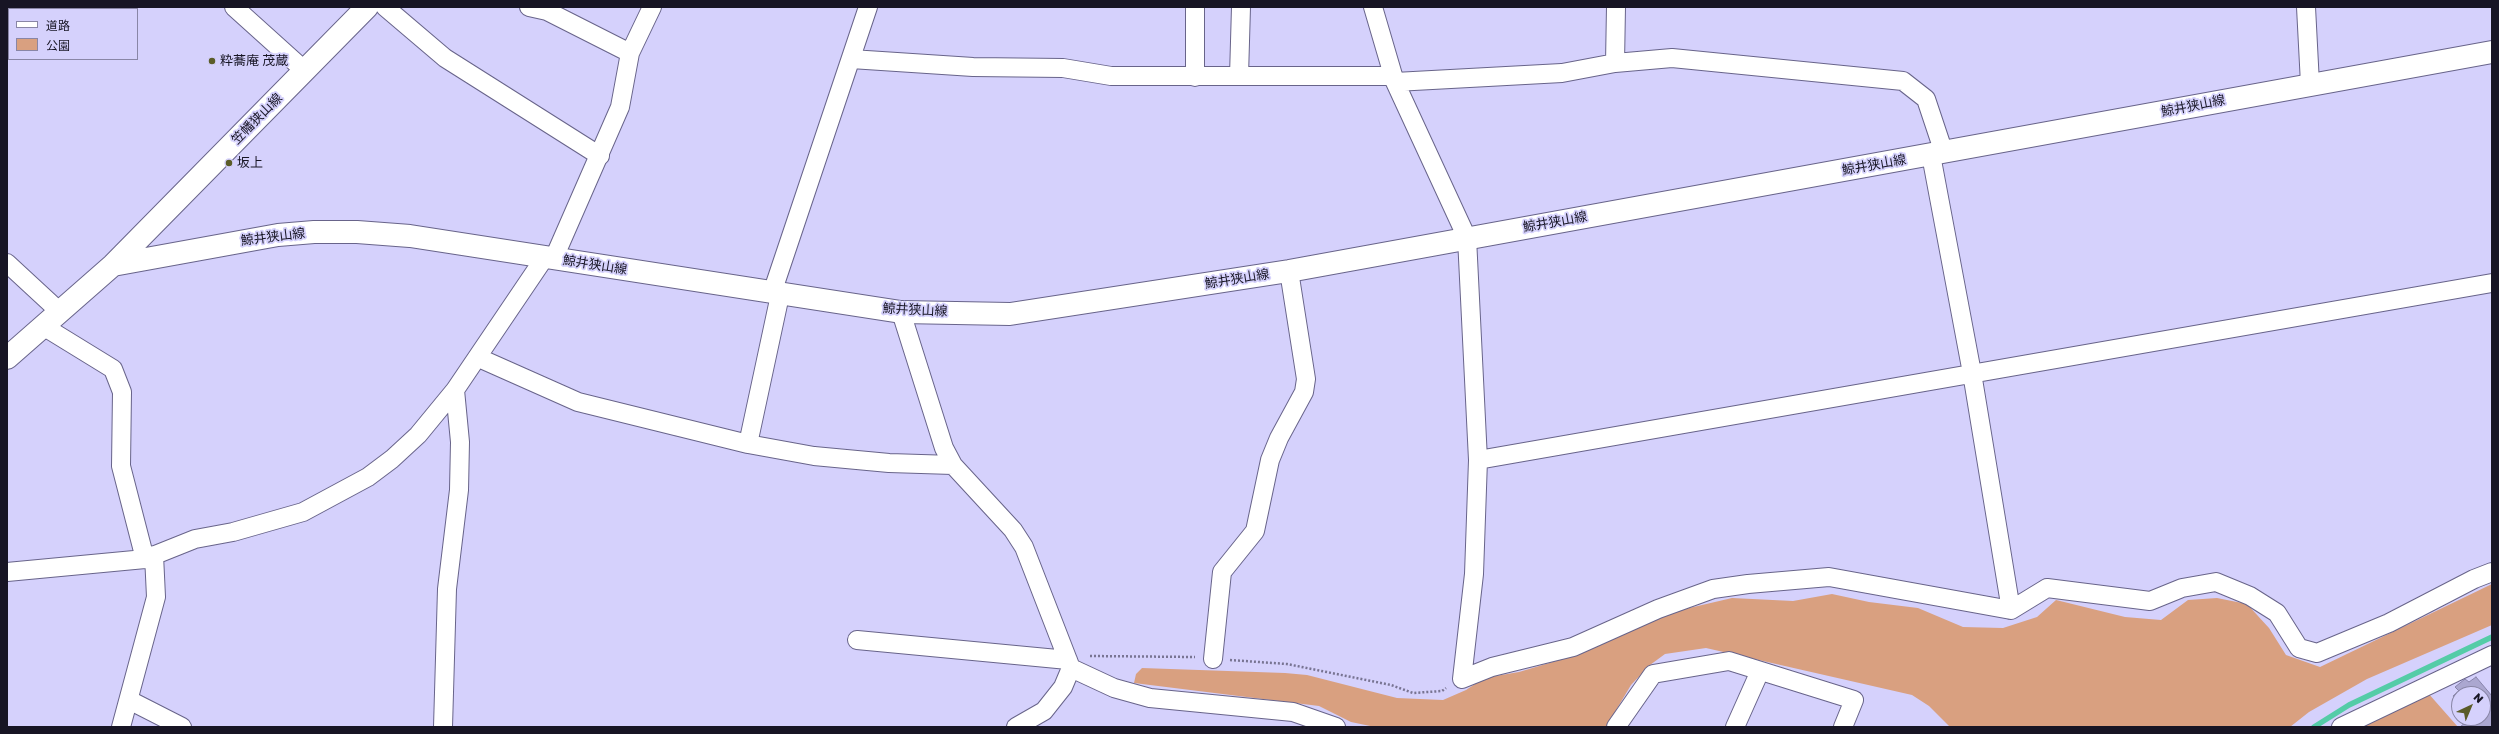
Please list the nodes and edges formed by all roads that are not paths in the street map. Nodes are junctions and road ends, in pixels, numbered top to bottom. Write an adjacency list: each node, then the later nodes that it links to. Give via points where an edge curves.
1 (234, 7): 16 (street)
2 (367, 7): 16 (main road, 笠幡狭山線)
3 (385, 7): 22 (street, via 445,58)
4 (529, 7): 13 (street, via 547,11)
5 (652, 7): 13 (street)
6 (868, 7): 14 (street)
7 (1195, 7): 18 (street)
8 (1241, 7): 17 (street)
9 (1373, 7): 19 (street)
10 (1616, 7): 15 (street)
11 (2306, 7): 20 (street)
12 (2492, 52): 20 (main road, 鯨井狭山線)
13 (630, 53): 22 (street, via 623,97)
14 (851, 59): 18 (street, via 973,67 1063,68 1111,76); 29 (street)
15 (1615, 64): 19 (street, via 1562,73); 21 (street, via 1672,58 1903,81 1926,99)
16 (306, 70): 26 (main road, 笠幡狭山線)
17 (1239, 76): 18 (street); 19 (street)
18 (1195, 77)
19 (1394, 79): 23 (street)
20 (2310, 84): 21 (main road, 鯨井狭山線)
21 (1938, 154): 23 (main road, 鯨井狭山線); 35 (street)
22 (600, 156): 24 (street)
23 (1467, 238): 27 (main road, 鯨井狭山線); 38 (street)
24 (550, 258): 26 (main road, 鯨井狭山線, via 410,236 314,232 278,234); 29 (main road, 鯨井狭山線); 34 (street)
25 (7, 263): 30 (street)
26 (113, 265): 30 (main road)
27 (1289, 271): 31 (main road, 鯨井狭山線, via 1010,314); 46 (street, via 1306,378 1304,392 1270,460 1255,532 1222,572)
28 (2492, 283): 35 (street)
29 (776, 294): 31 (main road, 鯨井狭山線); 37 (street)
30 (60, 312): 32 (main road)
31 (901, 312): 39 (street, via 931,410 944,448)
32 (43, 326): 33 (main road); 40 (street, via 114,370 122,392 121,466)
33 (7, 358)
34 (479, 358): 36 (street); 37 (street, via 578,402)
35 (1972, 373): 38 (street); 43 (street)
36 (455, 390): 40 (street, via 418,435 392,460 338,494 302,512 232,532 194,539); 52 (street, via 460,442 459,490 447,589)
37 (748, 444): 39 (street, via 814,456 888,463)
38 (1478, 460): 43 (street, via 1474,574 1462,679 1492,667 1573,647 1651,612 1713,589 1748,584 1829,577)
39 (953, 465): 47 (street, via 1013,530 1024,547)
40 (149, 557): 41 (street); 49 (street, via 156,597)
41 (7, 572)
42 (2492, 572): 43 (street, via 2474,578 2389,623 2317,654 2299,648 2277,613 2250,596 2216,582 2182,588 2150,601 2047,588)
43 (2011, 610)
44 (857, 640): 47 (street)
45 (2492, 655): 58 (street)
46 (1213, 659)
47 (1070, 664): 53 (street, via 1063,687 1044,711); 54 (street, via 1114,688 1150,698 1293,712)
48 (1760, 671): 55 (street, via 1729,661 1653,674); 56 (street); 57 (street, via 1854,700)
49 (129, 700): 50 (street); 51 (street)
50 (121, 727)
51 (182, 727)
52 (443, 727)
53 (1016, 727)
54 (1336, 727)
55 (1616, 727)
56 (1735, 727)
57 (1843, 727)
58 (2341, 727)

